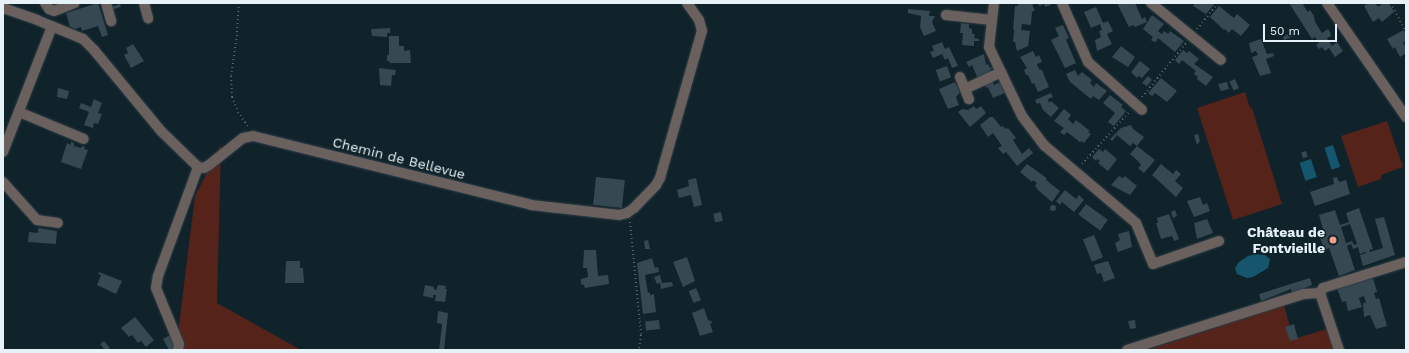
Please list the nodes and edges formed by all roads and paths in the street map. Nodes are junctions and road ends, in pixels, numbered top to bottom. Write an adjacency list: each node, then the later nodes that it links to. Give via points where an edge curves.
1 (45, 3): 13 (street, via 54,11)
2 (76, 3): 13 (street)
3 (106, 3): 18 (street)
4 (144, 3): 16 (street)
5 (239, 3): 30 (path, via 231,76 232,98 248,127)
6 (687, 3): 36 (street, via 699,20 702,31 660,178 656,186)
7 (994, 3): 17 (street)
8 (1062, 3): 27 (street, via 1088,62)
9 (1151, 3): 21 (street)
10 (1218, 3): 21 (path)
11 (1327, 3): 29 (street)
12 (1392, 3): 20 (path)
13 (57, 6)
14 (3, 8): 19 (street)
15 (946, 15): 17 (street)
16 (148, 18)
17 (992, 20): 23 (street, via 989,47)
18 (112, 21)
19 (52, 26): 28 (street); 33 (street, via 83,39 160,131)
20 (1406, 32)
21 (1191, 36): 22 (street); 27 (path)
22 (1221, 60)
23 (1001, 72): 25 (street); 34 (street, via 1022,116 1045,146)
24 (960, 77): 25 (street)
25 (965, 89): 26 (street)
26 (969, 99)
27 (1139, 107): 34 (path)
28 (19, 112): 31 (street); 32 (street)
29 (1406, 117)
30 (248, 136): 33 (street, via 209,165 204,168); 36 (street, Chemin de Bellevue, via 531,205 605,214)
31 (84, 139)
32 (3, 152)
33 (198, 167): 41 (street, via 158,276 156,288 179,344)
34 (1075, 171): 38 (street, via 1136,223 1153,264)
35 (3, 182): 37 (street, via 37,220)
36 (627, 213): 42 (path, via 630,219 638,296 641,335)
37 (58, 223)
38 (1219, 241)
39 (1406, 262): 40 (street, via 1323,288)
40 (1320, 293): 43 (street, via 1304,294); 44 (street)
41 (178, 350)
42 (639, 350)
43 (1127, 350)
44 (1339, 350)

